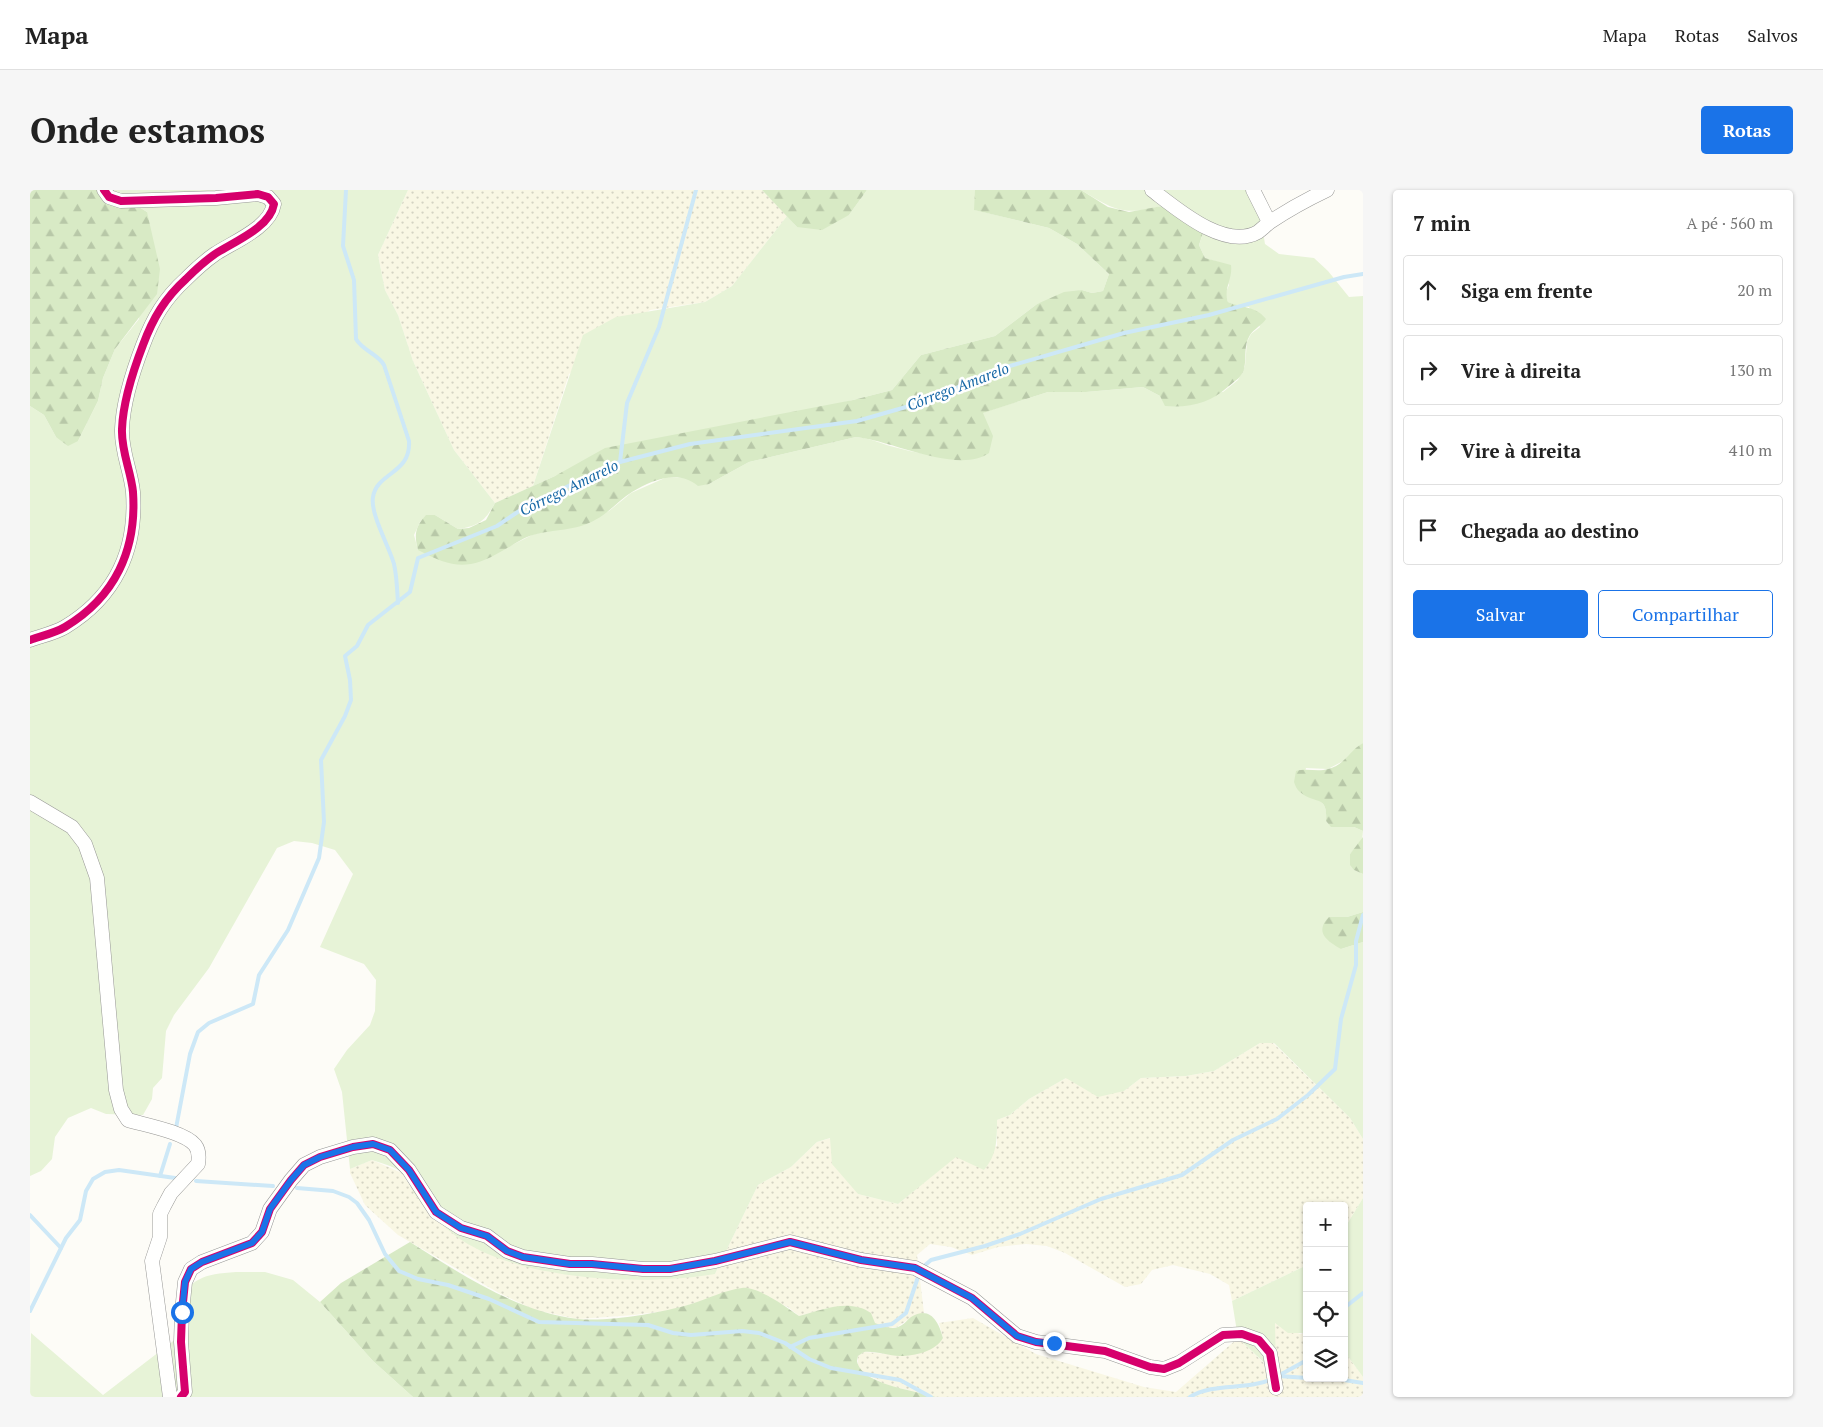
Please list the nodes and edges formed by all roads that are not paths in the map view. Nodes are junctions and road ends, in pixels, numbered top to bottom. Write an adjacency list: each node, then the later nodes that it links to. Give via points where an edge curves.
1 (104, 190): 6 (street, via 109,197 121,200 258,194 268,197 274,204 270,215 249,235 215,254 187,278 167,298 152,320 136,362 122,428 133,494 131,535 122,565 106,595 86,613 64,628)
2 (1152, 190): 5 (street, via 1184,215 1232,237 1257,232)
3 (1253, 190): 5 (street)
4 (1327, 190): 5 (street)
5 (1270, 222)
6 (30, 640)
7 (30, 802): 9 (street, via 72,827 85,844 97,878 116,1090 121,1109 128,1120 186,1138 196,1146 199,1154 198,1164 171,1193 160,1214 160,1237 152,1260)
8 (1276, 1388): 10 (street, via 1270,1353 1259,1340 1242,1334 1223,1335 1164,1369 1150,1367 1105,1351 1036,1342 1017,1336 972,1298 915,1268 842,1257 790,1242 670,1269 570,1264 523,1257 507,1251 487,1236 461,1228 436,1212 409,1170 390,1150 373,1144 320,1157 304,1165 270,1209 262,1232 252,1243 191,1269 185,1282 182,1312 185,1392)
9 (170, 1397)
10 (181, 1397)

